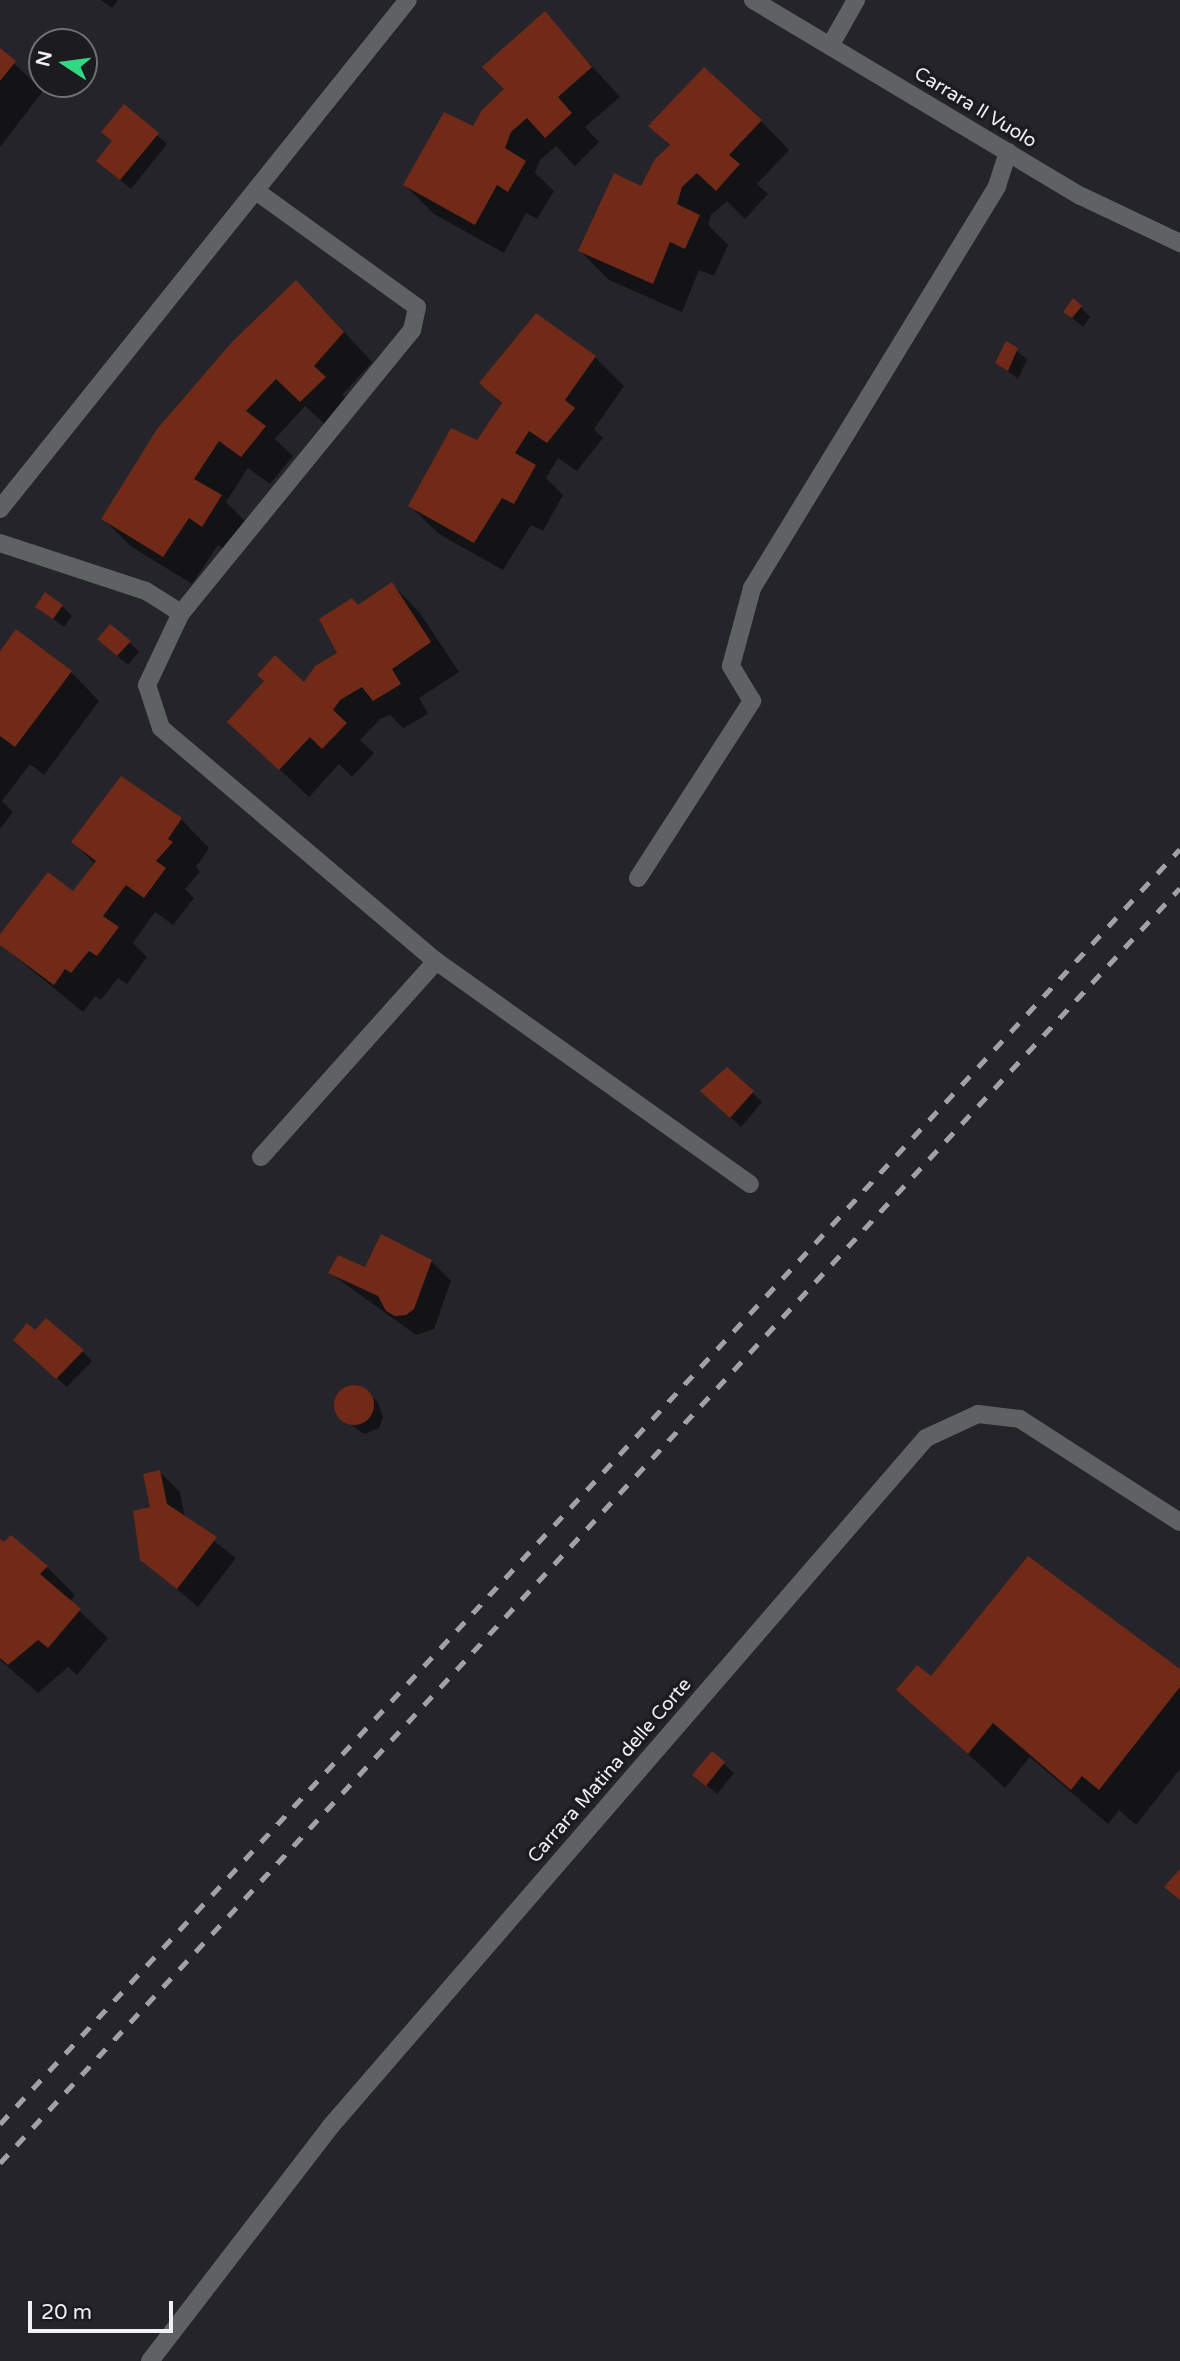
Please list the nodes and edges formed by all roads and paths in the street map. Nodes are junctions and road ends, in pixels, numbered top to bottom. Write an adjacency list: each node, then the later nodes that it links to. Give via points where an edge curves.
1 (408, 0): 6 (street)
2 (753, 0): 4 (street, Carrara Il Vuolo)
3 (856, 0): 4 (street)
4 (830, 46): 5 (street, Carrara Il Vuolo)
5 (1008, 152): 7 (street, Carrara Il Vuolo, via 1081,196); 11 (street, via 997,187 752,588 731,666 752,701)
6 (256, 191): 8 (street); 10 (street, via 417,307 412,330)
7 (1180, 243)
8 (0, 509)
9 (0, 543): 10 (street, via 146,591)
10 (181, 612): 12 (street, via 148,685 162,728)
11 (638, 878)
12 (436, 961): 13 (street); 14 (street)
13 (261, 1157)
14 (750, 1184)
15 (1180, 1522): 16 (street, Carrara Matina delle Corte, via 1020,1419 978,1414 926,1438 330,2127)
16 (150, 2361)

